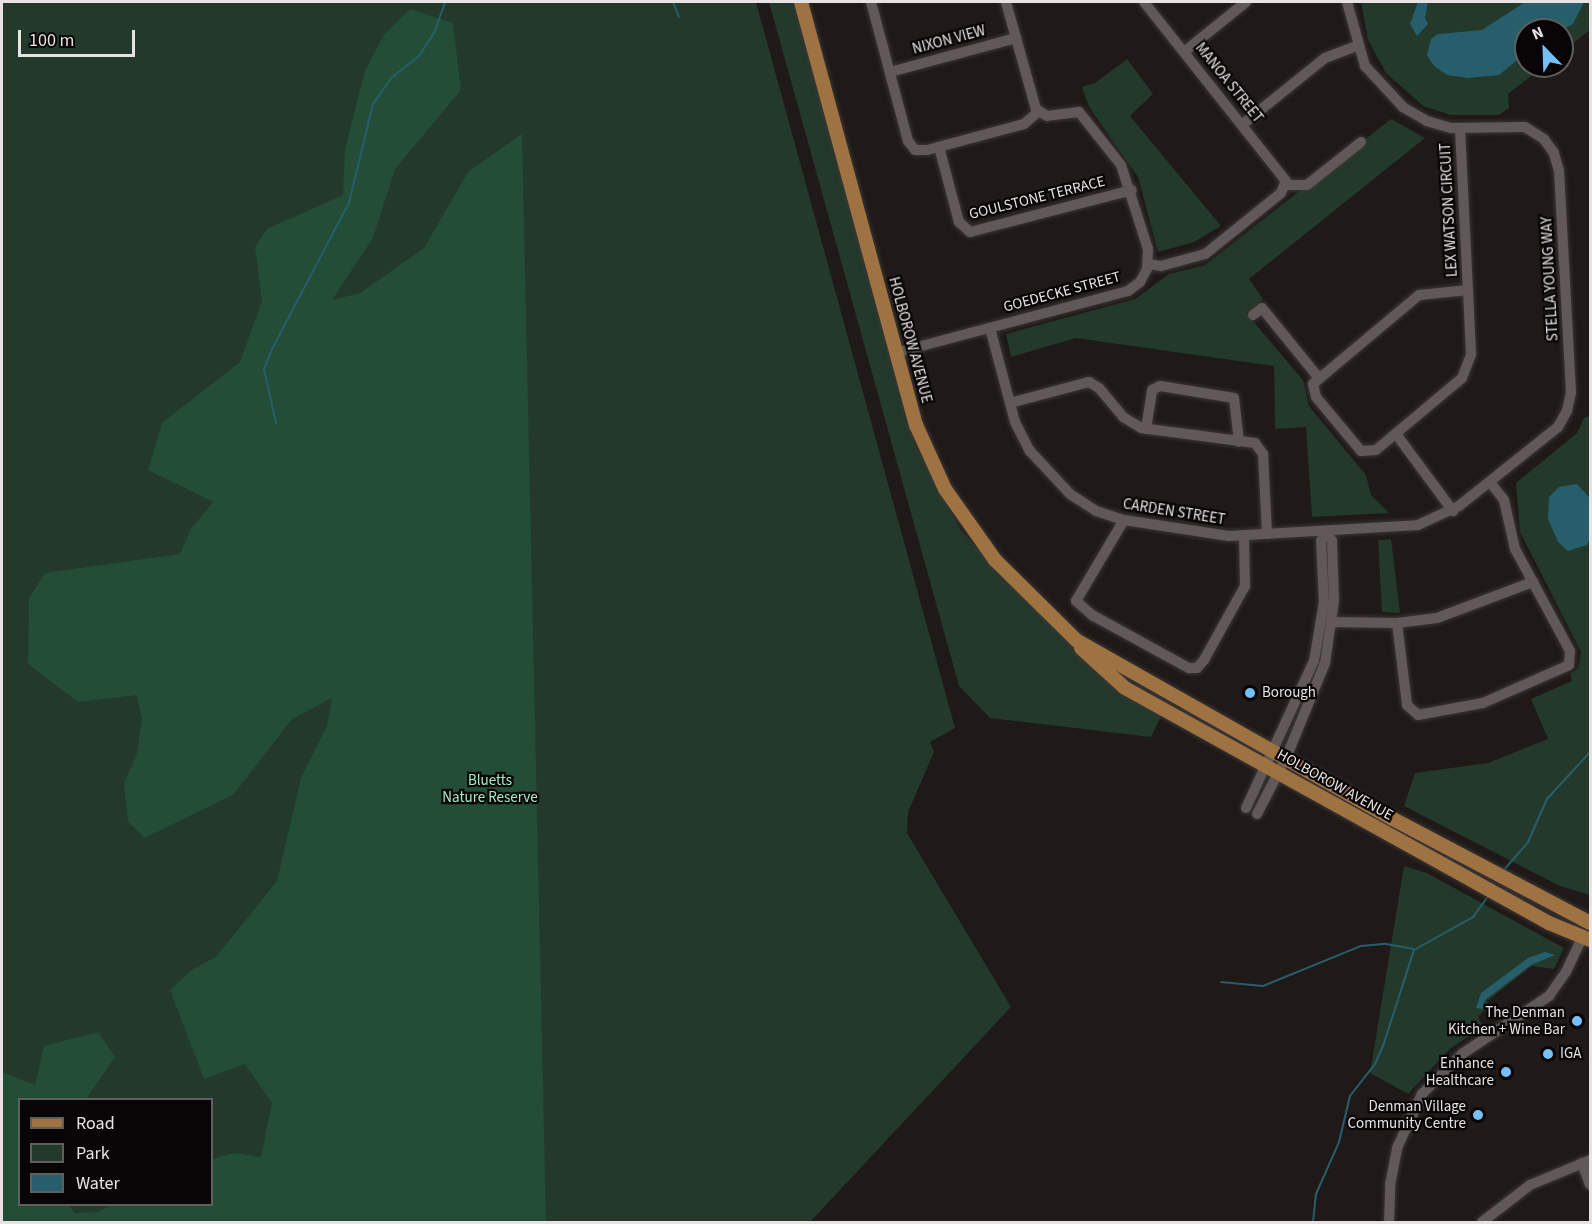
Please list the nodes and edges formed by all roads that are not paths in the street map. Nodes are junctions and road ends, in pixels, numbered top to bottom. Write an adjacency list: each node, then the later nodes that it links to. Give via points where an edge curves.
1 (801, 2): 22 (main road, HOLBOROW AVENUE)
2 (871, 2): 10 (street)
3 (1006, 2): 7 (street)
4 (1144, 2): 9 (street, MANOA STREET)
5 (1246, 2): 9 (street)
6 (1347, 2): 8 (street, STELLA YOUNG WAY)
7 (1016, 38): 10 (street, NIXON VIEW); 11 (street)
8 (1357, 46): 12 (street, via 1321,61); 13 (street, STELLA YOUNG WAY, via 1369,72 1396,102 1427,121)
9 (1184, 52): 12 (street, MANOA STREET)
10 (890, 72): 15 (street, via 910,145 921,151)
11 (1038, 112): 15 (street, via 1024,124); 17 (street, via 1047,116 1070,110 1081,114 1116,157)
12 (1243, 124): 16 (street, MANOA STREET, via 1282,173)
13 (1460, 128): 19 (street, LEX WATSON CIRCUIT); 28 (street, STELLA YOUNG WAY, via 1530,129 1551,148 1559,171 1569,405 1558,427)
14 (1361, 142): 16 (street, via 1307,184)
15 (939, 147): 17 (street, GOULSTONE TERRACE, via 959,222 968,231)
16 (1286, 185): 18 (street, via 1205,254 1161,266)
17 (1132, 190): 18 (street)
18 (1149, 264): 21 (street, GOEDECKE STREET, via 1140,282 1128,291)
19 (1468, 290): 23 (street, LEX WATSON CIRCUIT, via 1419,296); 26 (street, LEX WATSON CIRCUIT, via 1471,354 1466,373)
20 (1253, 315): 23 (street, via 1262,308)
21 (990, 328): 22 (street, GOEDECKE STREET); 24 (street, CARDEN STREET)
22 (896, 353): 37 (main road, HOLBOROW AVENUE, via 922,442 954,504 995,560)
23 (1318, 377): 26 (street, LEX WATSON CIRCUIT, via 1313,384 1314,395 1358,449 1372,452)
24 (1010, 403): 25 (street, via 1091,383 1127,420); 30 (street, CARDEN STREET, via 1026,444 1054,480 1087,506)
25 (1146, 429): 27 (street); 27 (street, via 1152,390 1160,386 1234,398)
26 (1396, 434): 29 (street)
27 (1239, 442): 32 (street, via 1254,442 1262,450)
28 (1490, 482): 29 (street, STELLA YOUNG WAY); 34 (street, via 1504,500 1510,537)
29 (1453, 511): 31 (street, STELLA YOUNG WAY, via 1408,526)
30 (1124, 520): 33 (street, CARDEN STREET); 33 (street, via 1076,601 1092,615 1189,668 1197,668 1204,660 1245,586)
31 (1326, 531): 32 (street, CARDEN STREET)
32 (1267, 534): 33 (street, CARDEN STREET)
33 (1244, 535)
34 (1533, 582): 36 (street, via 1437,618); 36 (street, via 1570,651 1570,663 1565,670 1483,703 1438,713 1412,712 1407,703)
35 (1332, 622): 36 (street); 38 (street, via 1321,676); 38 (street, via 1332,541 1326,532 1321,541 1324,602 1314,661)
36 (1397, 623)
37 (1076, 640): 38 (main road, HOLBOROW AVENUE); 39 (main road, HOLBOROW AVENUE, via 1100,668 1125,688)
38 (1280, 754): 39 (street); 42 (main road, HOLBOROW AVENUE, via 1558,909)
39 (1273, 769): 40 (street); 41 (street); 43 (main road, HOLBOROW AVENUE, via 1550,923)
40 (1246, 808)
41 (1257, 814)
42 (1590, 922): 43 (main road)
43 (1586, 938): 46 (street, via 1549,996 1462,1054 1422,1094 1397,1148)
44 (1586, 1161): 45 (street); 47 (street, via 1530,1185)
45 (1590, 1185)
46 (1389, 1222)
47 (1482, 1222)

